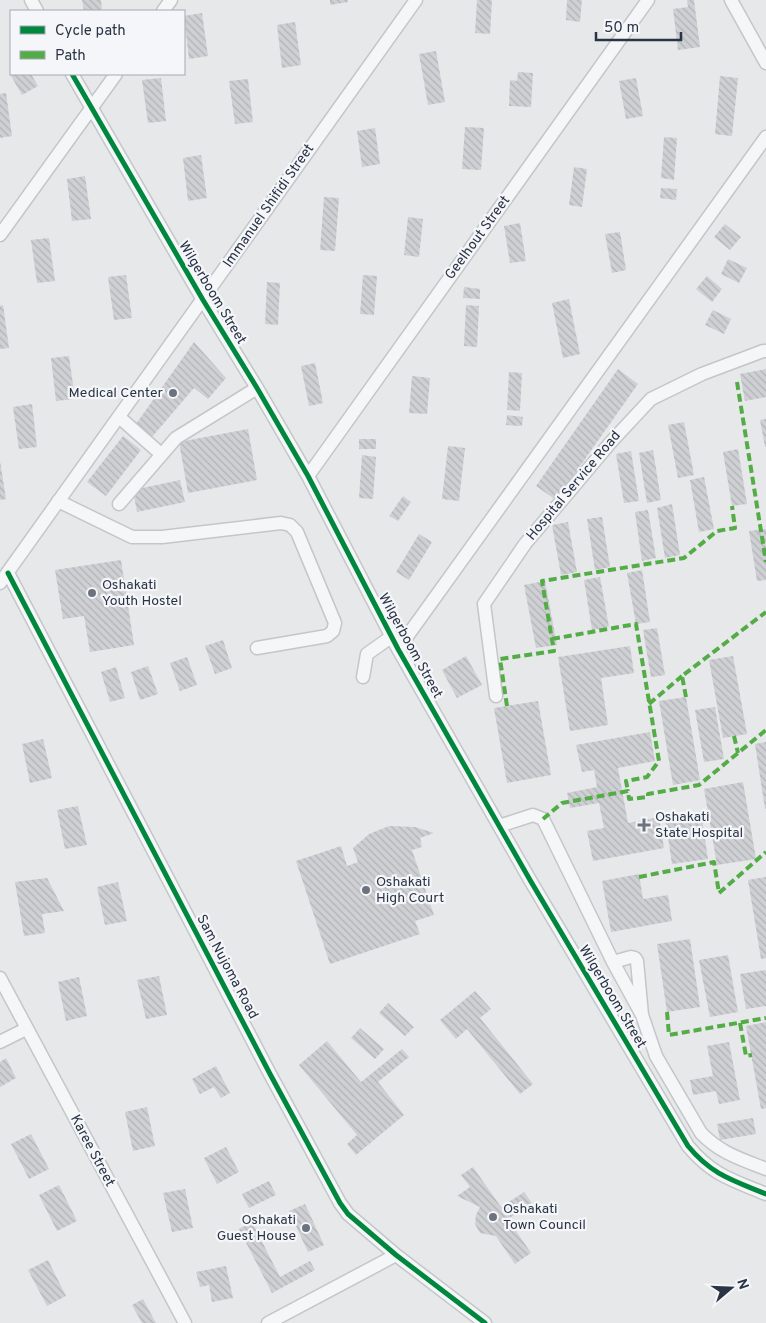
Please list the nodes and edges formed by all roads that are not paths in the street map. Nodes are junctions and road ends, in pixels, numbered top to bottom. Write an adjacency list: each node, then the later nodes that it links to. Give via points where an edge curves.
1 (416, 0): 10 (street, Immanuel Shifidi Street)
2 (648, 0): 15 (street, Geelhout Street)
3 (731, 0): 4 (street)
4 (766, 64)
5 (73, 75): 7 (street, Wilgerboom Street)
6 (115, 75): 7 (street)
7 (91, 108): 9 (street); 10 (street, Wilgerboom Street)
8 (766, 137): 21 (street)
9 (0, 235)
10 (203, 300): 12 (street, Wilgerboom Street); 13 (street, Immanuel Shifidi Street)
11 (766, 351): 23 (street, Hospital Service Road, via 702,374 651,399 525,544 484,604)
12 (257, 388): 14 (street, via 176,438); 15 (street, Wilgerboom Street)
13 (119, 417): 14 (street); 16 (street, Immanuel Shifidi Street)
14 (161, 454): 17 (street)
15 (308, 476): 19 (street, Wilgerboom Street)
16 (58, 502): 18 (street, Immanuel Shifidi Street); 20 (street, via 132,537 162,537 281,523 290,525 297,532 335,623 333,631 327,636)
17 (118, 504)
18 (4, 578): 32 (street, Sam Nujoma Road, via 334,1193 348,1214)
19 (391, 637): 21 (street, Wilgerboom Street); 22 (street, via 367,654)
20 (257, 648)
21 (398, 650): 24 (street, Wilgerboom Street)
22 (363, 677)
23 (496, 696)
24 (499, 826): 25 (street, via 533,815 543,818); 31 (street, Wilgerboom Street, via 688,1146 711,1170)
25 (613, 962): 27 (street); 27 (street, via 632,957 637,961)
26 (0, 978): 28 (street, Karee Street)
27 (642, 1015): 30 (street, via 656,1056 702,1133 723,1152)
28 (26, 1029): 29 (street); 33 (street, Karee Street)
29 (0, 1042)
30 (766, 1169)
31 (766, 1194)
32 (396, 1255): 34 (street); 35 (street, Sam Nujoma Road)
33 (185, 1323)
34 (268, 1323)
35 (485, 1323)

